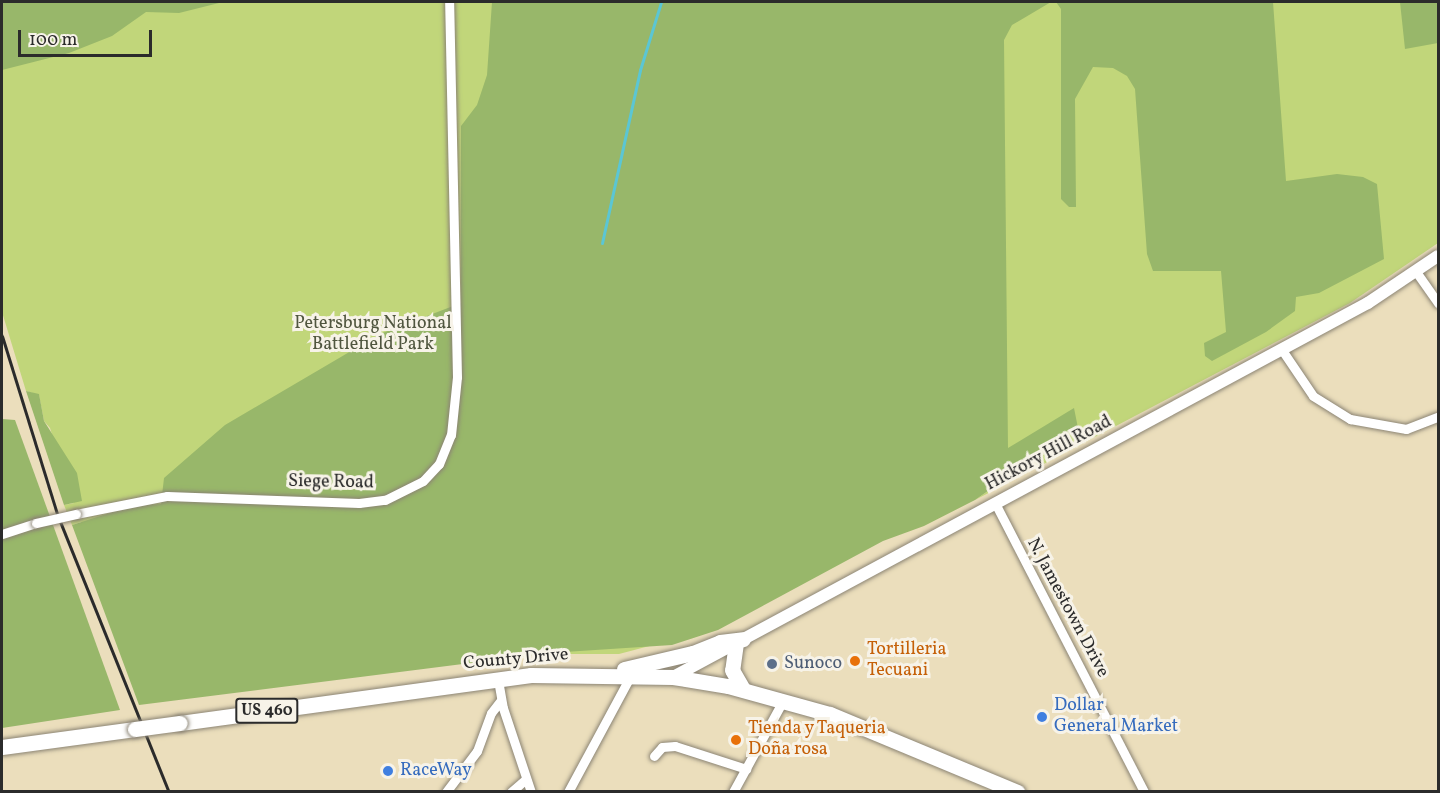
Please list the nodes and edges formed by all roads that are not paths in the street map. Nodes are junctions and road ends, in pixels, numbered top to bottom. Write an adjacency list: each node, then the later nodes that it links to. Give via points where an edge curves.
1 (449, 2): 8 (street, Siege Road, bridge, via 457,377 451,435 439,464 423,481 385,500 359,503 167,496 36,523)
2 (1438, 256): 3 (street, Hickory Hill Road)
3 (1417, 273): 4 (street); 5 (street, Hickory Hill Road)
4 (1438, 303)
5 (1282, 350): 6 (street, via 1313,396 1350,419 1406,429); 7 (street, Hickory Hill Road)
6 (1438, 417)
7 (995, 503): 9 (street, Hickory Hill Road); 27 (street, N. Jamestown Drive)
8 (2, 534)
9 (739, 641): 10 (highway, via 720,642 693,653); 12 (street, Hickory Hill Road); 14 (highway, via 732,670)
10 (603, 674): 11 (highway, County Drive / US 460); 13 (highway, County Drive / US 460)
11 (631, 675): 12 (highway, County Drive / US 460); 24 (street)
12 (673, 677): 14 (highway, County Drive / US 460)
13 (498, 680): 16 (street); 17 (highway, County Drive / US 460, bridge)
14 (743, 689): 15 (highway, County Drive / US 460)
15 (784, 699): 19 (street); 26 (highway, County Drive / US 460, via 865,727)
16 (501, 700): 20 (street); 21 (street, via 491,713 477,751)
17 (2, 747)
18 (654, 756): 19 (street, via 662,747 675,746)
19 (746, 769): 25 (street)
20 (526, 779): 22 (street); 23 (street)
21 (446, 792)
22 (511, 792)
23 (531, 792)
24 (568, 792)
25 (733, 792)
26 (1017, 792)
27 (1144, 792)

